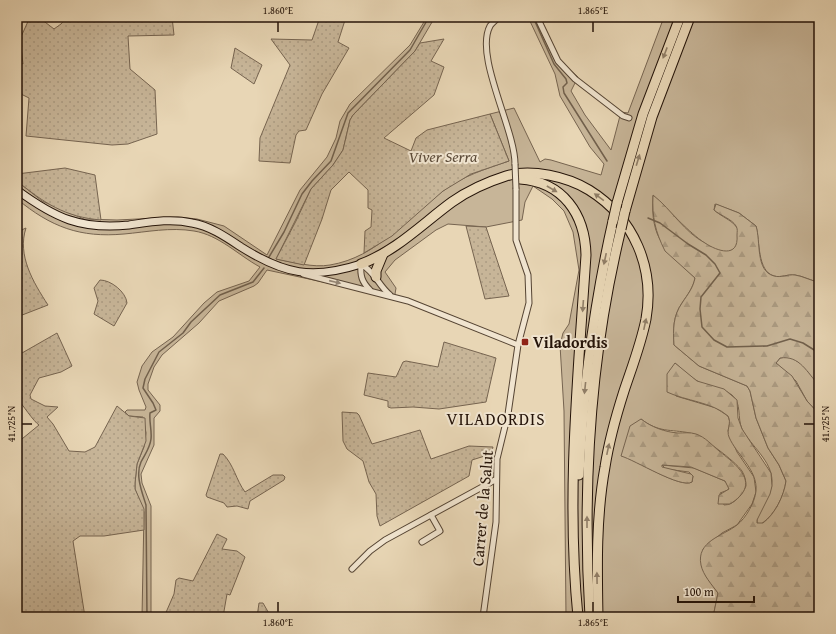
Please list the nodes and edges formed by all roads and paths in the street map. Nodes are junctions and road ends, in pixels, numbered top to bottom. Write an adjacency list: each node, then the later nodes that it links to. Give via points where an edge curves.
1 (498, 17): 14 (street, Carrer de la Salut, bridge, via 490,26 487,48 489,66 512,139 516,188 516,240 528,275 529,303)
2 (537, 17): 5 (street, via 558,61 575,79 617,112)
3 (680, 17): 21 (highway, one-way to 21, bridge, via 642,119 617,203 592,331 581,432 578,526)
4 (690, 17): 22 (highway, one-way to 4, bridge, via 587,526 590,424 604,311 620,229 652,117)
5 (629, 118)
6 (501, 178): 8 (highway, via 481,185 458,198); 20 (highway, one-way to 20, via 529,179 553,189 564,197 575,211 584,232 586,255 572,489); 23 (highway, one-way to 6, via 598,532 604,469 616,418 646,320 648,296 645,264 637,243 619,215 584,187 562,178 538,174 512,174)
7 (17, 190): 10 (street, via 56,216 83,224 111,226 173,220 200,224 270,264)
8 (383, 254): 9 (highway); 11 (highway)
9 (361, 264): 10 (street, via 326,273); 11 (street); 12 (street, via 361,277)
10 (299, 272): 12 (street, one-way to 12)
11 (376, 277): 13 (street)
12 (370, 291): 13 (street)
13 (390, 295): 14 (street)
14 (518, 346): 15 (street, Carrer de la Salut, via 508,414 497,458)
15 (496, 480): 16 (street); 19 (street, Carrer de la Salut, via 496,522)
16 (431, 515): 17 (street, via 440,531); 18 (street, via 370,551)
17 (422, 542)
18 (352, 569)
19 (483, 617)
20 (578, 617)
21 (582, 617)
22 (590, 617)
23 (598, 617)

